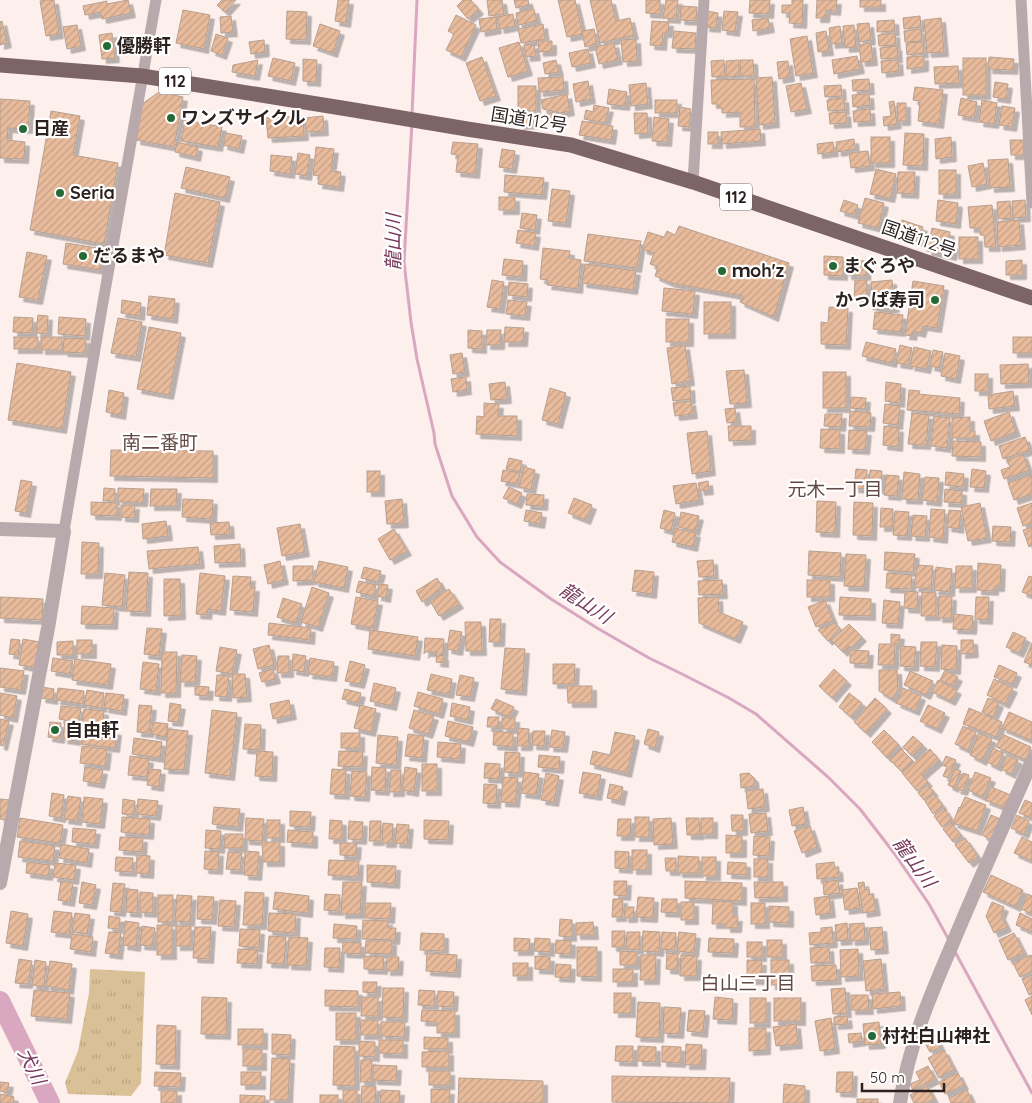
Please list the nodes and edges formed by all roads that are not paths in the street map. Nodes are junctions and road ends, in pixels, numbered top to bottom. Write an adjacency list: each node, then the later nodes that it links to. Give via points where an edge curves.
1 (156, 0): 5 (street)
2 (704, 0): 6 (street)
3 (1021, 0): 7 (street)
4 (0, 65): 5 (highway, 国道112号 / 112)
5 (142, 76): 6 (highway, 国道112号 / 112, via 571,145); 10 (street)
6 (693, 182): 8 (highway, 国道112号 / 112)
7 (1032, 203)
8 (1032, 298)
9 (0, 529): 10 (street)
10 (64, 531): 12 (street)
11 (1032, 761): 13 (street, via 927,1005 906,1069)
12 (0, 883)
13 (900, 1103)

